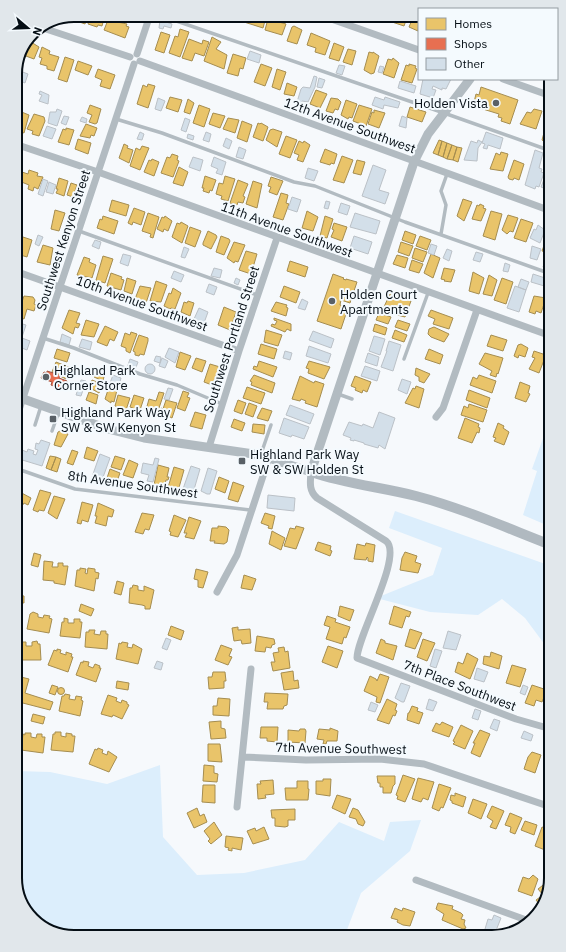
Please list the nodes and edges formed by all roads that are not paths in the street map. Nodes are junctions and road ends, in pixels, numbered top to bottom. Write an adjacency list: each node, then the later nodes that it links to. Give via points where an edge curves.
1 (148, 22): 6 (street)
2 (180, 22): 12 (lane)
3 (340, 22): 5 (street)
4 (48, 30): 7 (street)
5 (418, 50)
6 (137, 54): 7 (street); 8 (street, via 141,57)
7 (130, 57): 8 (street, via 130,62)
8 (137, 63): 13 (street, Southwest Kenyon Street); 16 (street, 12th Avenue Southwest)
9 (469, 80): 12 (street)
10 (506, 80): 11 (street)
11 (544, 94)
12 (444, 112): 15 (lane); 16 (street, via 428,134)
13 (116, 119): 17 (street, Southwest Kenyon Street); 20 (lane, via 162,133 294,182 315,186)
14 (22, 146): 17 (street, 11th Avenue Southwest)
15 (544, 148)
16 (414, 162): 18 (street, 12th Avenue Southwest); 20 (street)
17 (98, 172): 21 (street, Southwest Kenyon Street); 23 (street, 11th Avenue Southwest)
18 (447, 174): 19 (street, 12th Avenue Southwest); 22 (lane, via 441,191 446,205)
19 (544, 209)
20 (395, 218): 22 (lane); 26 (street)
21 (79, 231): 27 (street, Southwest Kenyon Street); 29 (lane)
22 (441, 234): 24 (lane)
23 (277, 238): 26 (street, 11th Avenue Southwest); 29 (street, Southwest Portland Street)
24 (544, 271)
25 (22, 273): 27 (street, 10th Avenue Southwest)
26 (377, 274): 28 (street, 11th Avenue Southwest); 36 (street)
27 (60, 286): 32 (street, Southwest Kenyon Street); 33 (street, 10th Avenue Southwest)
28 (428, 293): 30 (street, 11th Avenue Southwest); 34 (lane)
29 (257, 295): 33 (street, Southwest Portland Street)
30 (477, 310): 31 (street, 11th Avenue Southwest); 42 (street, via 443,408)
31 (544, 334)
32 (43, 338): 35 (street, Southwest Kenyon Street); 39 (lane, via 177,385)
33 (239, 351): 39 (street, Southwest Portland Street)
34 (404, 359)
35 (22, 390)
36 (337, 394): 38 (lane); 49 (street)
37 (22, 398): 40 (street)
38 (352, 399)
39 (222, 404): 46 (street, Southwest Portland Street)
40 (42, 405): 41 (street); 44 (lane)
41 (59, 411): 45 (lane); 46 (street, via 108,429 144,438)
42 (436, 417)
43 (271, 424): 47 (lane)
44 (35, 425)
45 (52, 431)
46 (209, 447): 47 (street)
47 (264, 456): 49 (street); 50 (street)
48 (22, 470): 50 (lane, 8th Avenue Southwest, via 75,489)
49 (311, 472): 51 (main road, via 338,481 438,503); 54 (street, 7th Place Southwest, via 312,493 317,498 386,541 391,550 385,581 357,656 361,661)
50 (250, 510): 52 (street, via 237,555)
51 (544, 542)
52 (217, 592)
53 (251, 669): 55 (street)
54 (544, 727)
55 (243, 757): 56 (street, 7th Avenue Southwest, via 306,760 380,759 424,764); 57 (street)
56 (544, 805)
57 (237, 807)
58 (416, 880): 59 (street)
59 (523, 919)

